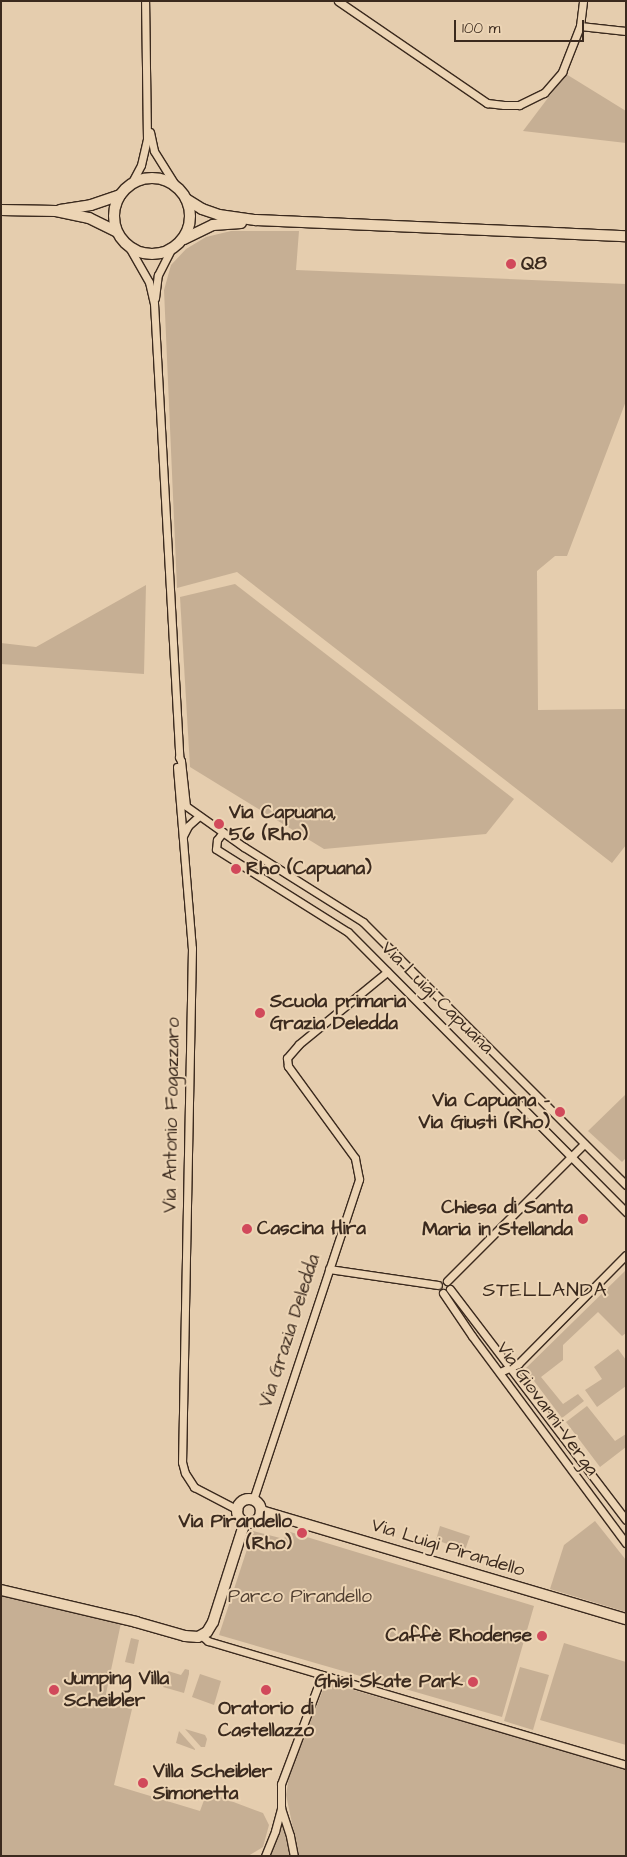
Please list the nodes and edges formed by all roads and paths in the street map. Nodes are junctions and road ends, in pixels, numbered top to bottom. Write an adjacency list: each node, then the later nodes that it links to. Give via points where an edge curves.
1 (145, 1): 6 (street)
2 (338, 1): 4 (street, via 487,103 504,105 520,105 544,93 562,72)
3 (583, 1): 4 (street)
4 (580, 26): 5 (street)
5 (626, 31)
6 (148, 124): 7 (street, via 145,152); 8 (street, via 154,151)
7 (131, 184): 8 (main road, via 151,178); 9 (main road)
8 (175, 185): 10 (main road)
9 (120, 195): 12 (main road, via 91,205); 14 (main road, via 114,207)
10 (186, 199): 13 (main road, via 219,215); 16 (main road, via 190,223)
11 (1, 210): 12 (main road)
12 (56, 211): 14 (main road, via 88,218)
13 (256, 220): 15 (main road); 16 (main road, via 212,225)
14 (116, 231): 17 (main road)
15 (626, 236)
16 (181, 241): 18 (main road)
17 (129, 247): 18 (main road, via 150,254); 19 (street, via 149,282)
18 (171, 249): 19 (street, via 158,276)
19 (154, 303): 20 (street)
20 (179, 758): 21 (street, via 185,802); 23 (street, Via Antonio Fogazzaro)
21 (198, 816): 22 (street, Via Luigi Capuana); 23 (street, via 185,829)
22 (223, 832): 24 (street, Via Luigi Capuana, via 217,840 216,849 348,932); 25 (street, Via Luigi Capuana, via 363,922)
23 (182, 838): 37 (street, Via Antonio Fogazzaro, via 192,948 182,1462 194,1487)
24 (387, 972): 26 (street, Via Luigi Capuana); 30 (street, Via Grazia Deledda, via 299,1044 287,1058 288,1066 358,1164 359,1179)
25 (584, 1144): 26 (street); 27 (street, Via Luigi Capuana)
26 (571, 1156): 28 (street, Via Luigi Capuana); 31 (street)
27 (626, 1186)
28 (626, 1212)
29 (626, 1255): 34 (street, via 518,1364)
30 (329, 1269): 32 (street); 36 (street, Via Grazia Deledda)
31 (447, 1281): 32 (street, via 441,1280); 33 (street, via 450,1285)
32 (438, 1284): 33 (street, via 439,1290)
33 (447, 1291): 34 (street, Via Giovanni Verga); 35 (street, Via Giovanni Verga, via 446,1299)
34 (510, 1368): 35 (street); 39 (street, Via Giovanni Verga)
35 (500, 1372): 41 (street, Via Giovanni Verga)
36 (253, 1500): 37 (main road, via 242,1503); 38 (main road)
37 (238, 1510): 40 (main road, via 240,1518)
38 (261, 1511): 40 (main road, via 256,1521); 43 (main road, Via Luigi Pirandello)
39 (626, 1520)
40 (246, 1522): 44 (main road, via 213,1622)
41 (626, 1543)
42 (1, 1590): 44 (main road, via 185,1636)
43 (626, 1619)
44 (202, 1636): 45 (street, via 208,1642)
45 (322, 1675): 46 (street); 47 (street, via 282,1784)
46 (626, 1765)
47 (281, 1808): 48 (street); 49 (street)
48 (265, 1856)
49 (294, 1856)

